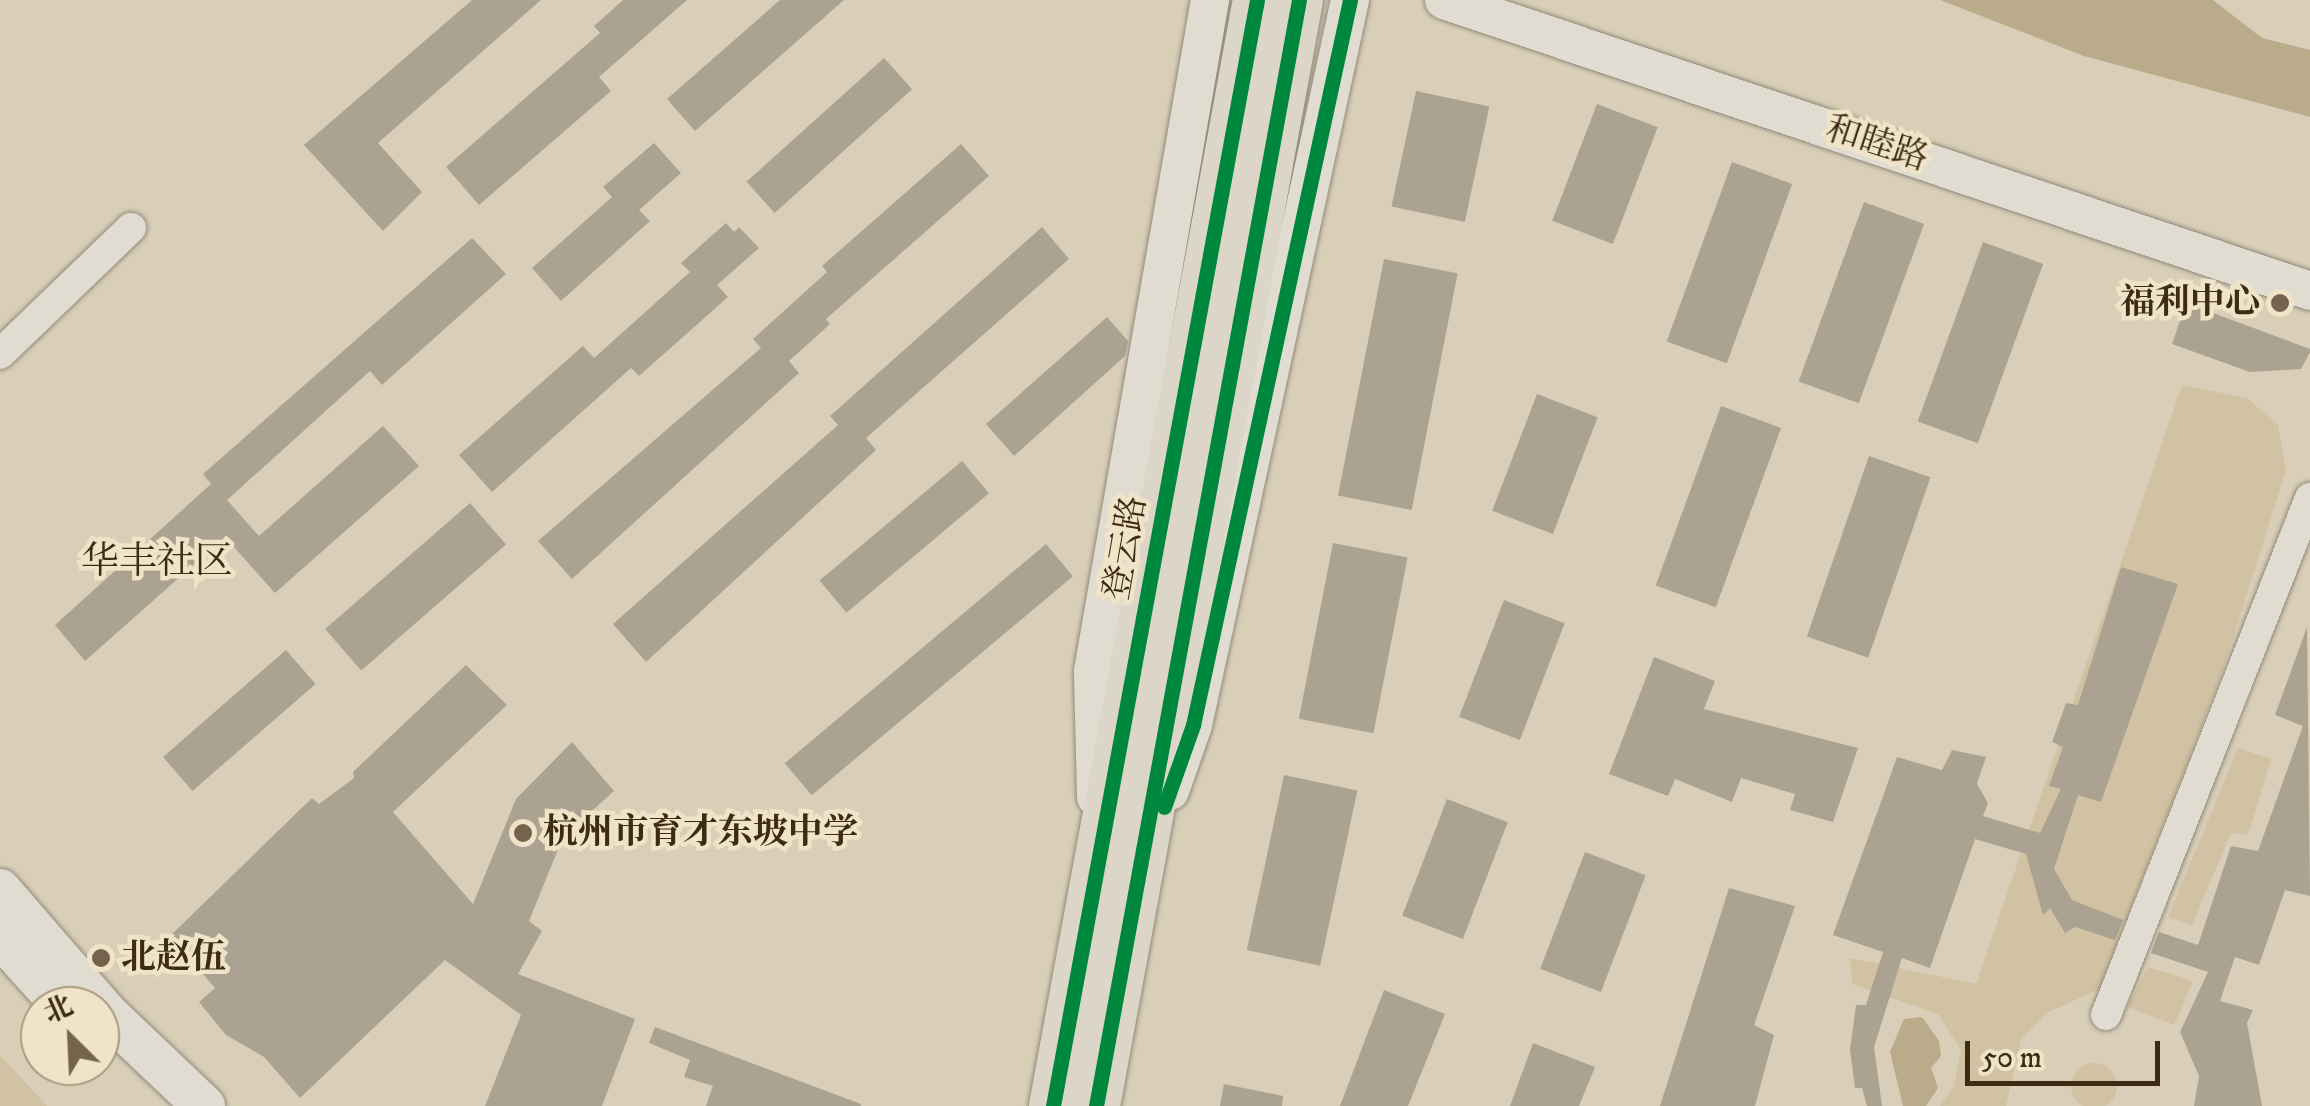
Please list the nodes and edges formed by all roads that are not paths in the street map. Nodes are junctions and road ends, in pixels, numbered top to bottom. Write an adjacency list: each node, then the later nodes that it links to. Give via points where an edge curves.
1 (1210, 0): 11 (street, via 1093,671)
2 (1257, 0): 9 (main road, 登云路)
3 (1299, 0): 9 (main road, 登云路)
4 (1350, 0): 11 (street, via 1193,725)
5 (1444, 0): 7 (street, 和睦路, via 2133,226)
6 (130, 228): 8 (street)
7 (2310, 291)
8 (0, 354)
9 (1194, 463): 11 (main road, 登云路)
10 (2310, 498): 15 (street)
11 (1117, 881): 19 (main road, 登云路); 20 (main road, 登云路)
12 (0, 890): 18 (main road, via 107,1014)
13 (0, 936): 14 (main road)
14 (45, 986)
15 (2106, 1015)
16 (120, 1067): 17 (main road)
17 (158, 1106)
18 (204, 1106)
19 (1053, 1106)
20 (1096, 1106)

